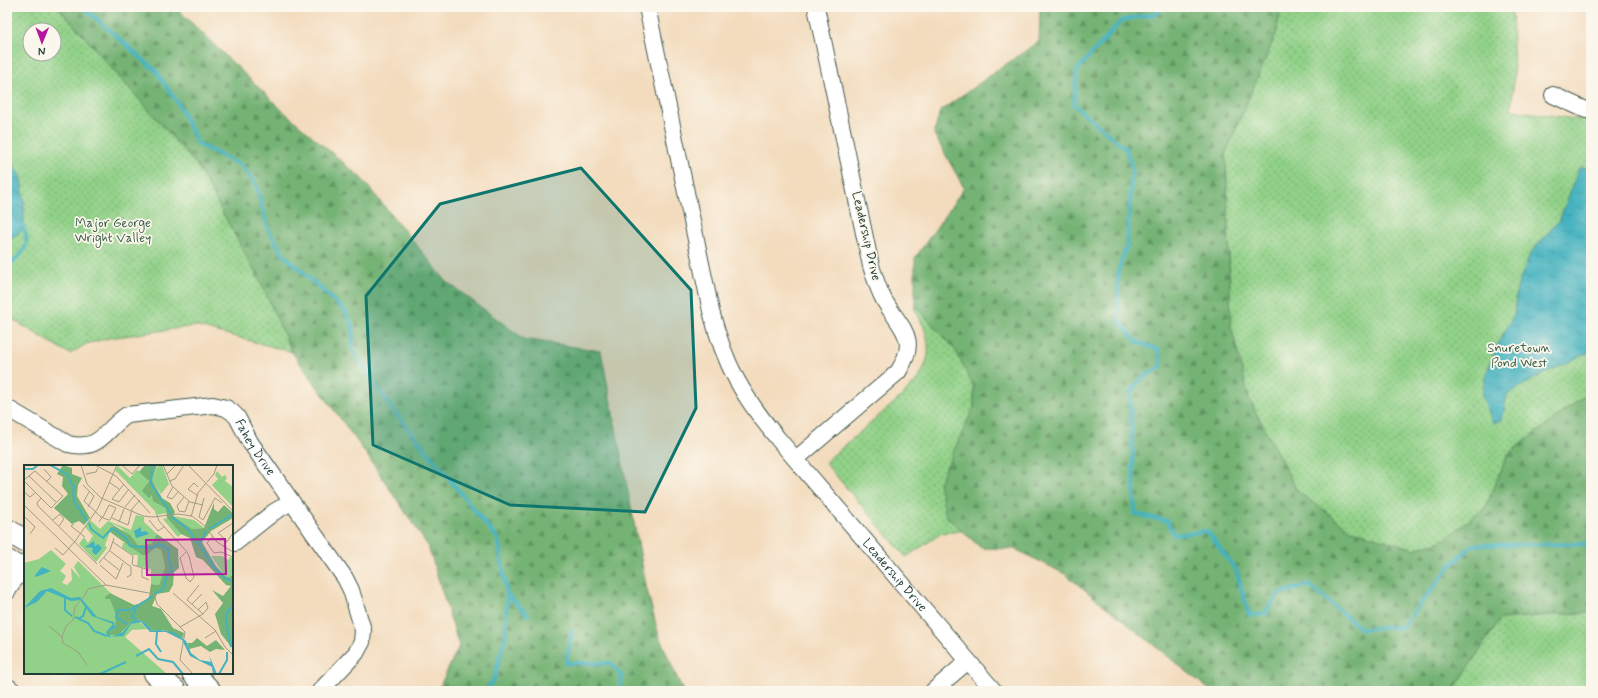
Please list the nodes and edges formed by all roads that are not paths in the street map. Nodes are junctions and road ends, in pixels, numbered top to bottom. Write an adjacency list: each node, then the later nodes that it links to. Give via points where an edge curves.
1 (647, 7): 6 (street, Leadership Drive, via 718,338 731,370 748,400)
2 (816, 7): 6 (street, Leadership Drive, via 871,266 878,290 905,330 908,351 898,372)
3 (1553, 95): 4 (street)
4 (1591, 110)
5 (7, 408): 7 (street, Fahey Drive, via 68,444 87,446 104,438 117,422 127,415 213,405 226,408 237,417 250,442)
6 (796, 459): 13 (street, Leadership Drive)
7 (291, 502): 10 (street, via 274,512); 20 (street, Fahey Drive, via 345,578 356,603 363,630 362,642 356,653)
8 (7, 530): 9 (main road)
9 (24, 540)
10 (236, 543)
11 (20, 566): 12 (street)
12 (7, 592)
13 (968, 660): 21 (street); 22 (street, Leadership Drive)
14 (156, 674): 18 (main road)
15 (194, 674): 19 (main road)
16 (7, 686): 17 (street)
17 (13, 691)
18 (175, 691)
19 (210, 691)
20 (320, 691)
21 (932, 691)
22 (994, 691)

